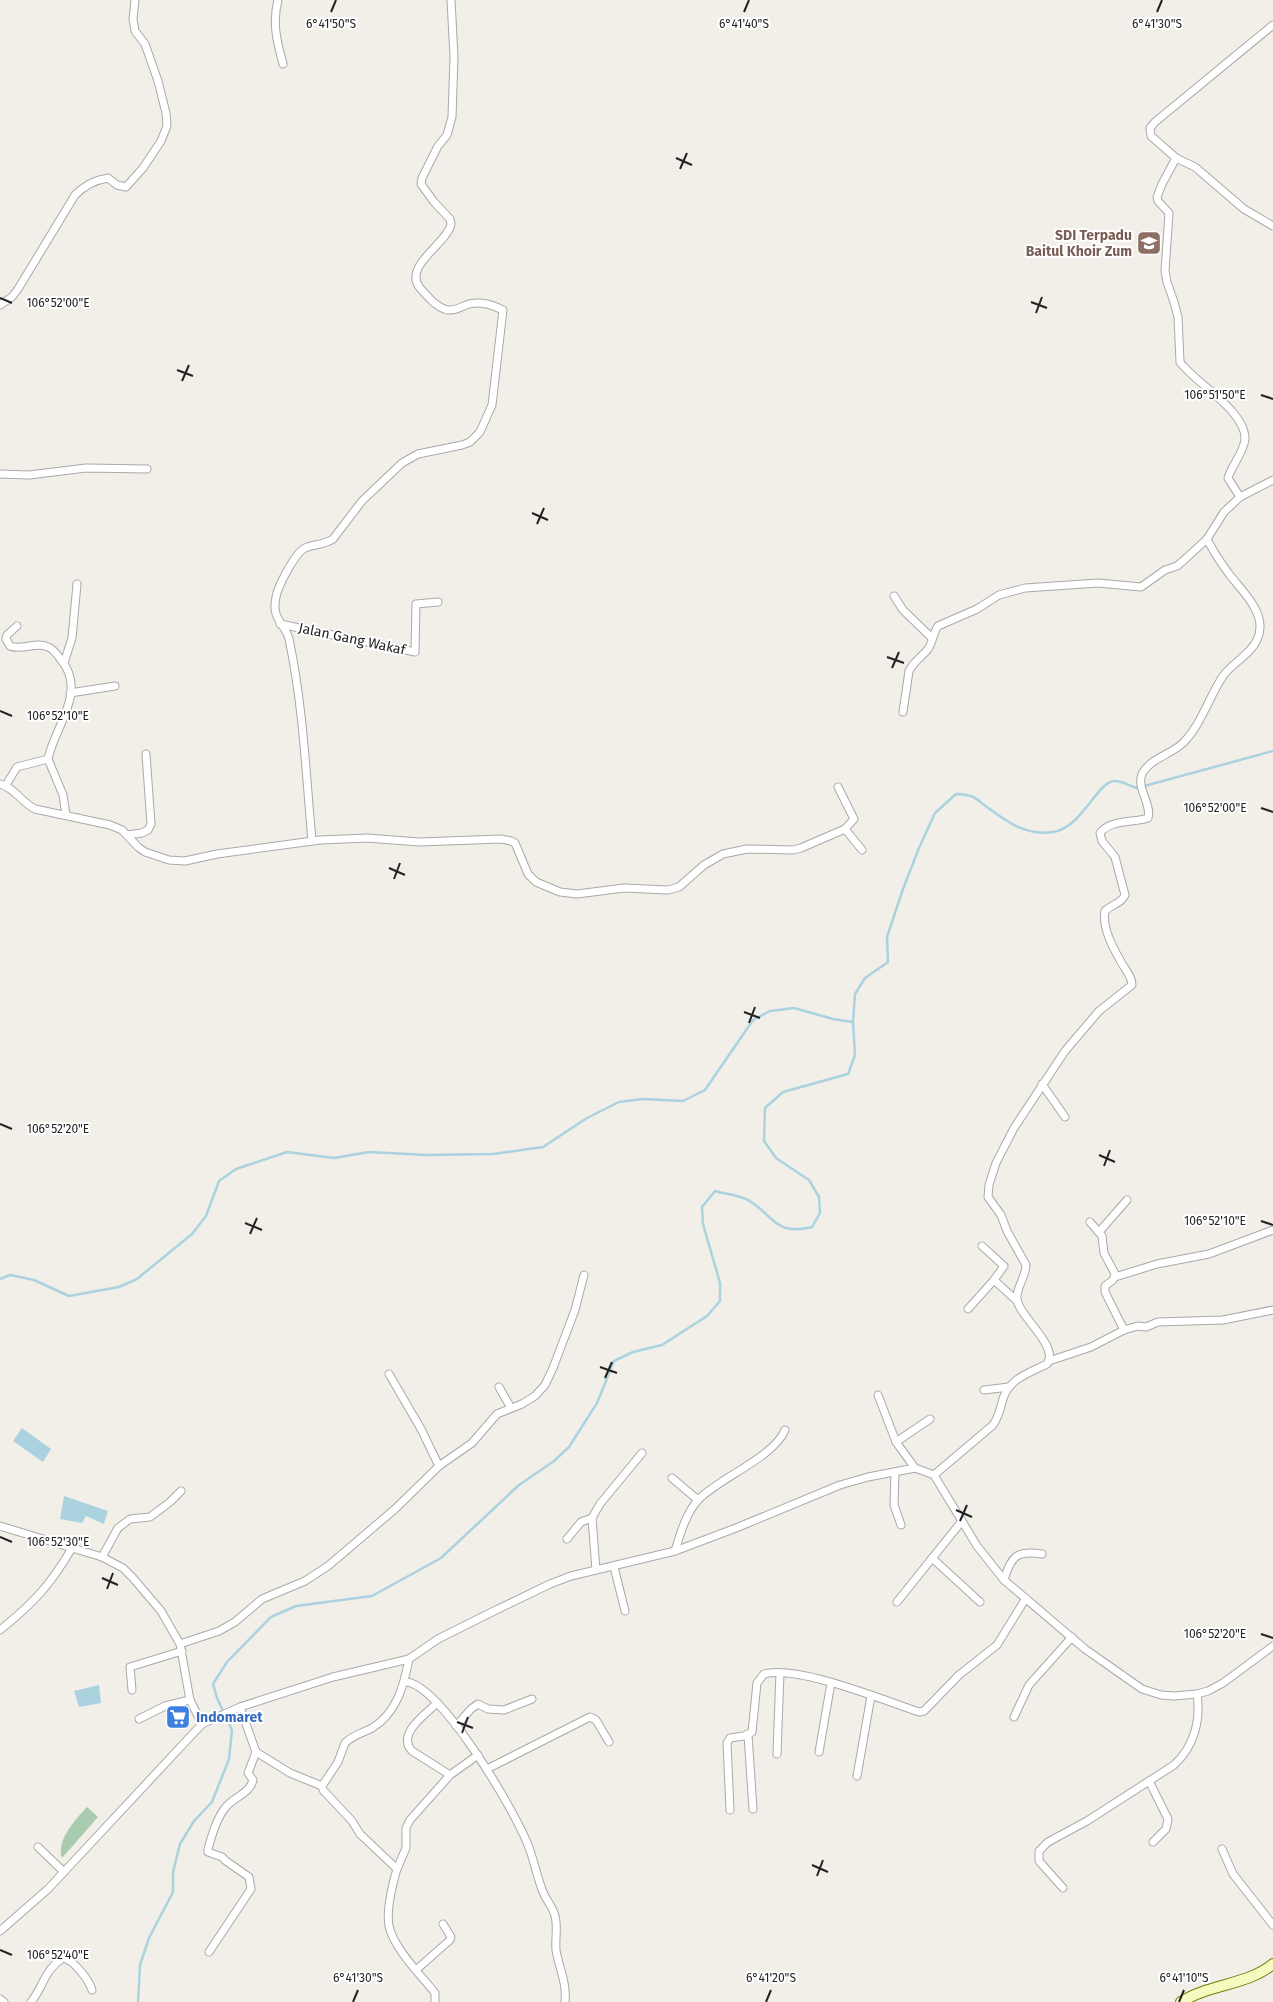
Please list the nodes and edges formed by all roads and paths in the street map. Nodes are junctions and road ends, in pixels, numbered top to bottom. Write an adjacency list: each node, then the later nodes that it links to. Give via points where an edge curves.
1 (135, 0): 8 (street, via 135,31 145,44 158,81 166,113 165,133 143,168 126,187 108,178 101,179 84,186 75,195 18,289)
2 (278, 0): 5 (street, via 274,15 276,41)
3 (451, 0): 17 (street, via 454,57 452,117 447,135 438,146 421,184 451,224 415,277 428,296 447,310 483,303 503,310 492,405 480,432 470,442 409,458 362,501 333,539 299,552 276,598 276,618)
4 (1273, 25): 6 (street, via 1150,128 1151,136)
5 (284, 64)
6 (1176, 158): 7 (street, via 1195,167 1244,209); 12 (street, via 1157,197 1168,213 1165,271 1178,317 1180,362 1229,407 1244,430 1245,439 1228,478)
7 (1273, 226)
8 (0, 304)
9 (147, 469): 10 (street, via 86,468 30,475)
10 (0, 474)
11 (1273, 480): 12 (street)
12 (1240, 497): 13 (street, via 1224,512)
13 (1207, 539): 19 (street, via 1177,566 1165,570 1141,587 1077,583 1008,592 938,626); 33 (street, via 1252,602 1260,630 1253,647 1224,674 1183,744 1143,772 1141,778 1148,818 1111,826 1100,836 1115,857 1125,895 1122,901 1105,911 1105,928 1132,978 1132,985 1088,1022)
14 (77, 584): 20 (street, via 72,638)
15 (894, 596): 19 (street, via 912,620)
16 (438, 602): 17 (street, Jalan Gang Wakaf, via 416,604 415,652)
17 (280, 624): 31 (street, via 288,637 300,702)
18 (17, 626): 20 (street, via 7,635 10,646 46,646)
19 (932, 638): 23 (street, via 930,646 908,671)
20 (64, 663): 22 (street, via 69,674)
21 (115, 686): 22 (street)
22 (70, 694): 25 (street, via 68,711)
23 (903, 712)
24 (146, 754): 30 (street, via 151,824 142,833)
25 (48, 759): 26 (street, via 17,767); 28 (street, via 63,795)
26 (3, 784): 28 (street, via 28,806)
27 (838, 787): 29 (street, via 854,819)
28 (66, 815): 30 (street, via 110,826)
29 (845, 829): 31 (street, via 793,850 747,849 724,854 704,865 679,887 668,890 624,888 577,894 560,892 536,882 528,874 518,848 511,840 419,842 366,838); 32 (street)
30 (127, 835): 31 (street, via 145,852 169,860 185,861)
31 (312, 841)
32 (862, 850)
33 (1042, 1084): 34 (street); 43 (street, via 1004,1145 987,1190 1026,1265)
34 (1065, 1117)
35 (1127, 1200): 38 (street)
36 (1090, 1222): 38 (street)
37 (1273, 1230): 41 (street, via 1209,1254 1157,1264)
38 (1100, 1232): 41 (street, via 1104,1253)
39 (982, 1246): 42 (street, via 1004,1266)
40 (584, 1275): 53 (street, via 575,1310 545,1385 535,1396)
41 (1115, 1277): 46 (street, via 1105,1286 1105,1292)
42 (994, 1280): 43 (street); 44 (street)
43 (1016, 1301): 47 (street, via 1045,1344)
44 (968, 1308)
45 (1273, 1310): 46 (street, via 1223,1320 1158,1322)
46 (1124, 1330): 47 (street, via 1091,1347)
47 (1049, 1361): 50 (street)
48 (388, 1374): 58 (street)
49 (499, 1386): 53 (street)
50 (1009, 1387): 51 (street); 61 (street, via 993,1425)
51 (984, 1390)
52 (878, 1395): 56 (street)
53 (511, 1408): 58 (street, via 497,1414 472,1443)
54 (930, 1419): 56 (street)
55 (785, 1430): 64 (street, via 772,1447)
56 (896, 1442): 59 (street)
57 (642, 1453): 65 (street)
58 (439, 1466): 85 (street, via 328,1566 305,1581 262,1599 219,1631)
59 (915, 1468): 60 (street); 61 (street)
60 (894, 1472): 67 (street, via 894,1504); 71 (street, via 840,1485)
61 (934, 1475): 66 (street)
62 (672, 1478): 64 (street)
63 (181, 1491): 73 (street, via 150,1517 130,1520 118,1528)
64 (698, 1500): 71 (street)
65 (592, 1518): 69 (street, via 581,1522); 76 (street)
66 (962, 1521): 74 (street); 77 (street)
67 (901, 1525)
68 (0, 1526): 70 (street)
69 (568, 1539)
70 (72, 1548): 73 (street); 82 (street, via 42,1593)
71 (675, 1551): 75 (street)
72 (1042, 1554): 77 (street, via 1029,1552 1016,1556 1007,1568)
73 (102, 1556): 85 (street, via 133,1578 161,1611)
74 (932, 1558): 79 (street); 80 (street)
75 (614, 1567): 76 (street); 81 (street)
76 (596, 1570): 86 (street, via 571,1576 525,1596 438,1639)
77 (1004, 1580): 78 (street)
78 (1026, 1598): 83 (street); 92 (street, via 998,1645 959,1675 924,1711)
79 (897, 1602)
80 (980, 1602)
81 (625, 1611)
82 (0, 1630)
83 (1072, 1637): 91 (street, via 1142,1689 1161,1695); 97 (street, via 1028,1685)
84 (1272, 1647): 91 (street, via 1223,1683)
85 (181, 1648): 90 (street, via 130,1667); 94 (street)
86 (409, 1659): 88 (street); 96 (street, via 333,1677)
87 (780, 1673): 89 (street); 101 (street, via 764,1674 757,1683 753,1727); 105 (street)
88 (404, 1682): 95 (street, via 414,1683); 111 (street, via 386,1717 345,1743 338,1762)
89 (831, 1683): 92 (street); 104 (street)
90 (132, 1690)
91 (1197, 1694): 110 (street, via 1198,1719 1188,1751 1174,1765)
92 (871, 1696): 109 (street)
93 (532, 1699): 100 (street, via 500,1710 478,1704)
94 (190, 1700): 98 (street, via 166,1706); 99 (street)
95 (437, 1703): 100 (street); 108 (street, via 411,1729 407,1746)
96 (240, 1707): 99 (street); 103 (street)
97 (1014, 1717)
98 (139, 1719)
99 (202, 1724): 118 (street)
100 (456, 1726): 106 (street)
101 (748, 1735): 112 (street); 113 (street, via 730,1738 727,1743)
102 (609, 1742): 107 (street, via 596,1720 590,1717)
103 (256, 1752): 111 (street, via 290,1773); 123 (street, via 248,1773 253,1780 251,1787 226,1805 208,1849 249,1877 251,1889)
104 (819, 1752)
105 (777, 1754)
106 (478, 1755): 107 (street); 108 (street)
107 (487, 1769): 131 (street, via 528,1843 543,1892 555,1914 556,1949 566,1989)
108 (450, 1775): 117 (street, via 410,1820 406,1828 406,1848)
109 (857, 1776)
110 (1149, 1781): 114 (street, via 1168,1819 1166,1829); 119 (street, via 1086,1822 1048,1842 1039,1851 1039,1861)
111 (322, 1786): 117 (street, via 360,1834)
112 (753, 1809)
113 (730, 1810)
114 (1153, 1842)
115 (38, 1847): 118 (street)
116 (1222, 1849): 121 (street, via 1233,1874)
117 (397, 1869): 125 (street, via 390,1901 390,1929)
118 (64, 1872): 122 (street)
119 (1063, 1888)
120 (444, 1924): 125 (street, via 450,1940)
121 (1273, 1925)
122 (0, 1931)
123 (209, 1952)
124 (1273, 1964): 132 (main road, via 1254,1976)
125 (416, 1970): 130 (street, via 435,1993)
126 (92, 1990): 129 (street, via 84,1975 63,1958 48,1971)
127 (0, 1999): 128 (street)
128 (4, 2002)
129 (31, 2002)
130 (434, 2002)
131 (565, 2002)
132 (1181, 2002)

